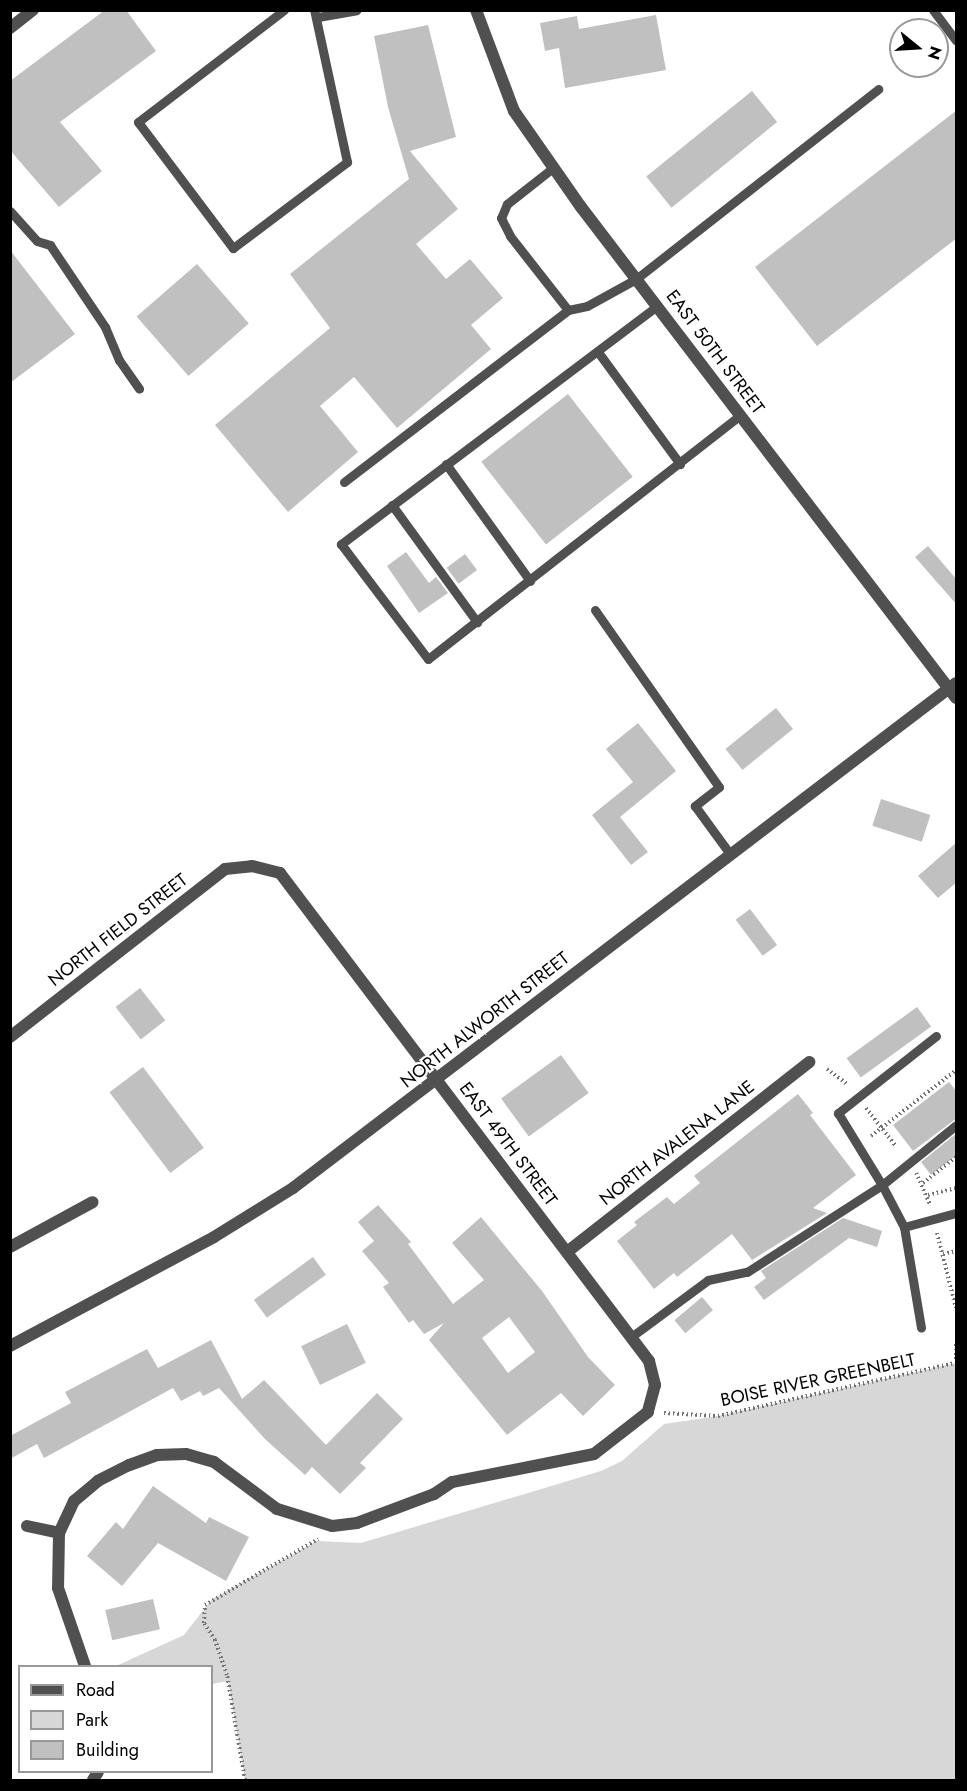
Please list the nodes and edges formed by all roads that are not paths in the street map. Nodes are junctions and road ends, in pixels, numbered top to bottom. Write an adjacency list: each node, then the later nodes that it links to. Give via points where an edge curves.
1 (33, 10): 7 (street)
2 (284, 10): 6 (lane, via 138,122 232,248 347,162)
3 (356, 10): 6 (lane)
4 (476, 10): 10 (street, EAST 50TH STREET, via 514,111)
5 (933, 10): 8 (lane)
6 (316, 14)
7 (10, 28)
8 (957, 40)
9 (878, 89): 12 (lane)
10 (554, 167): 12 (street, EAST 50TH STREET); 14 (lane, via 507,204 501,218 510,236)
11 (10, 211): 16 (lane, via 37,241 50,245 105,327 119,360)
12 (636, 279): 13 (street, EAST 50TH STREET); 14 (lane, via 587,306)
13 (657, 306): 15 (lane); 17 (street, EAST 50TH STREET)
14 (568, 310): 20 (lane)
15 (598, 352): 18 (lane); 19 (lane)
16 (140, 389)
17 (740, 415): 19 (lane); 25 (street, EAST 50TH STREET)
18 (446, 464): 21 (lane); 22 (lane)
19 (680, 464): 22 (lane)
20 (344, 482)
21 (393, 505): 24 (lane); 24 (lane, via 342,544 428,659)
22 (530, 580): 24 (lane)
23 (595, 610): 26 (lane, via 719,787 695,806)
24 (477, 622)
25 (954, 690): 26 (street, NORTH ALWORTH STREET)
26 (730, 854): 31 (street, NORTH ALWORTH STREET)
27 (252, 866): 29 (street, NORTH FIELD STREET, via 225,869); 31 (street, EAST 49TH STREET, via 280,873)
28 (936, 1036): 33 (lane, via 838,1113)
29 (10, 1037)
30 (809, 1062): 38 (street, NORTH AVALENA LANE)
31 (437, 1080): 38 (street, EAST 49TH STREET); 41 (street, NORTH ALWORTH STREET, via 293,1188 195,1248)
32 (957, 1125): 33 (lane)
33 (882, 1185): 36 (lane); 40 (lane, via 747,1272 708,1280)
34 (93, 1202): 37 (street)
35 (957, 1213): 36 (lane)
36 (904, 1227): 39 (lane)
37 (10, 1247)
38 (567, 1252): 40 (street, EAST 49TH STREET)
39 (921, 1328)
40 (631, 1337): 43 (street, EAST 49TH STREET, via 650,1361 655,1385 648,1412 594,1454 452,1482 387,1513 332,1526 277,1509 214,1462 157,1455 98,1481 74,1502)
41 (10, 1346)
42 (27, 1526): 43 (street)
43 (59, 1533): 44 (street, via 58,1588)
44 (85, 1665)

